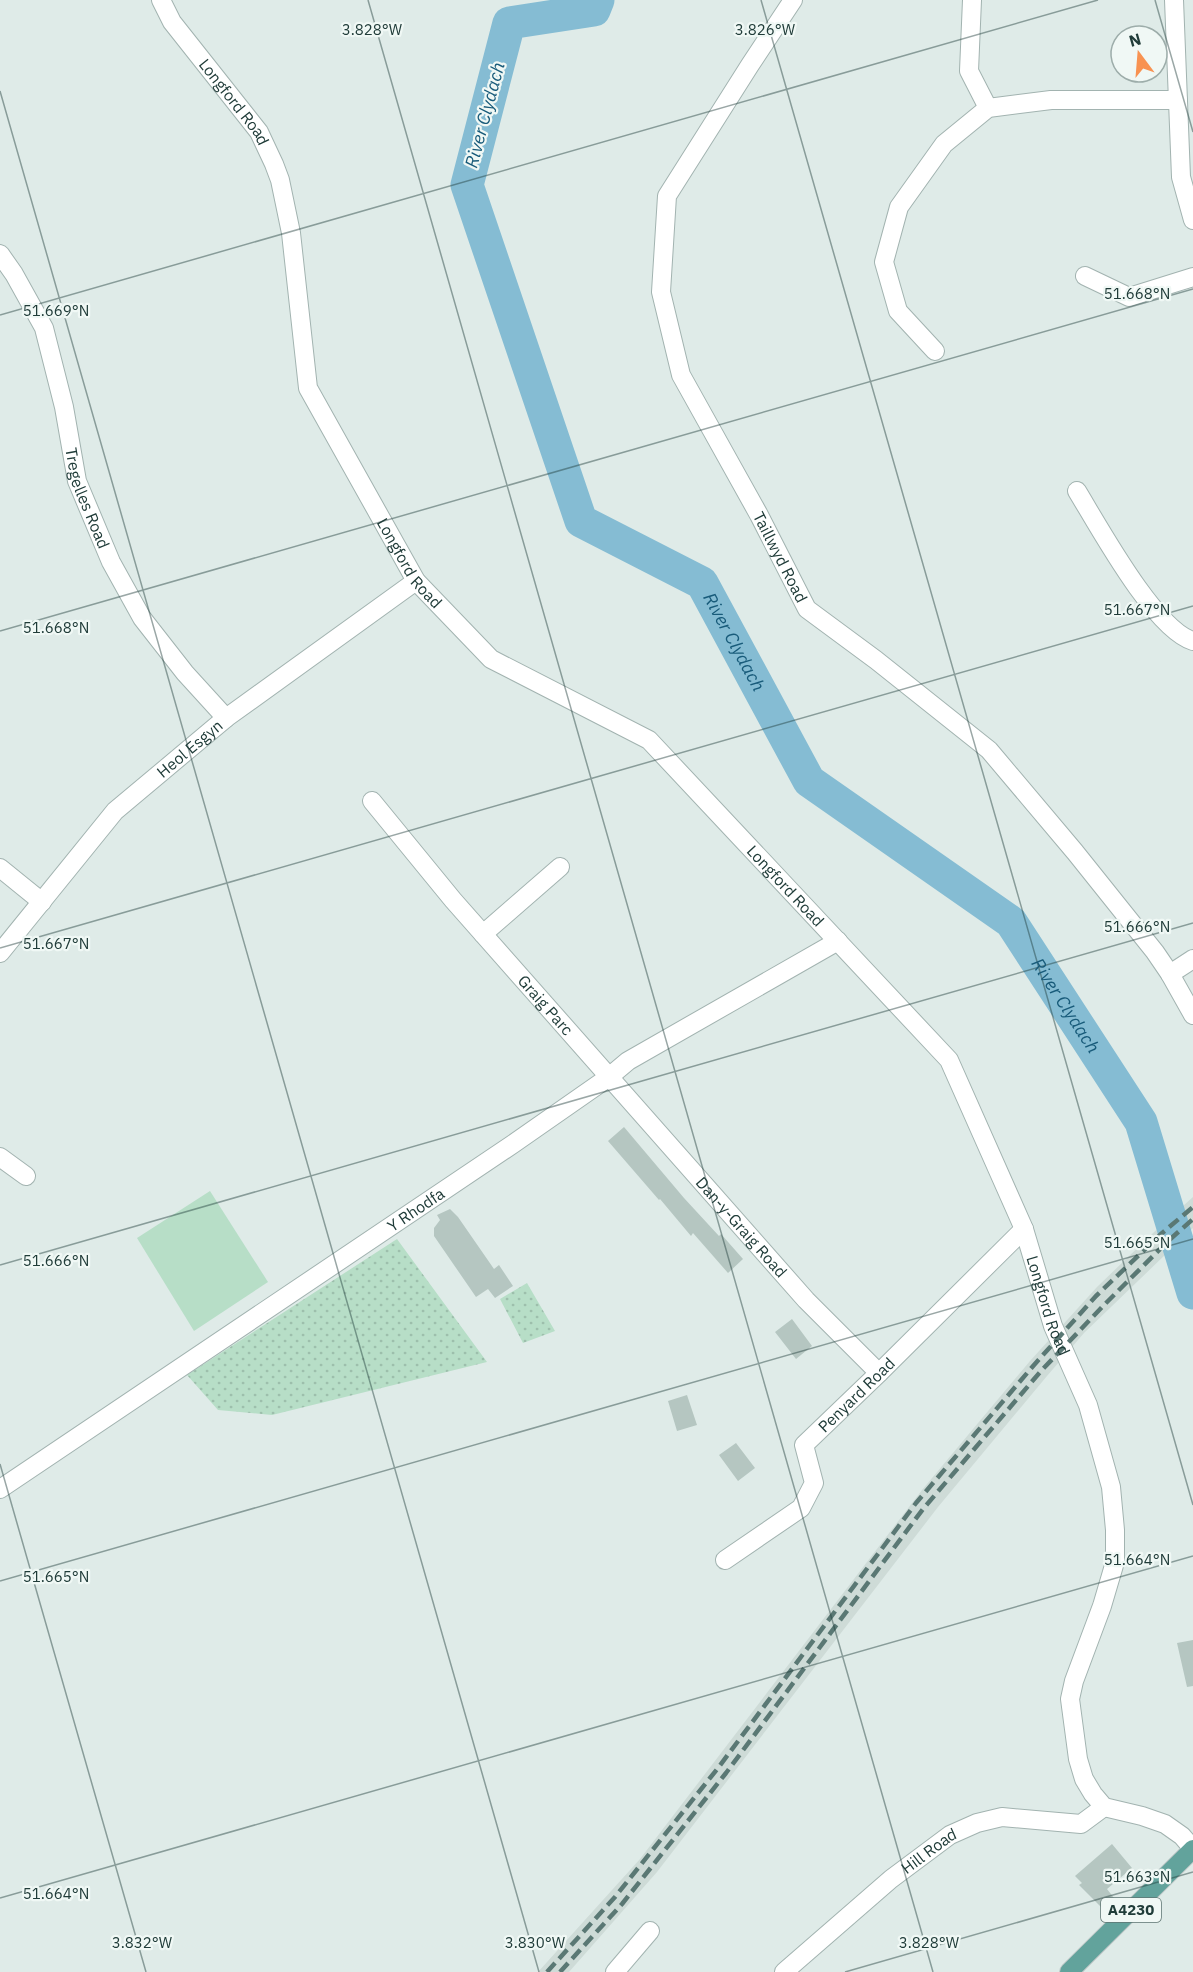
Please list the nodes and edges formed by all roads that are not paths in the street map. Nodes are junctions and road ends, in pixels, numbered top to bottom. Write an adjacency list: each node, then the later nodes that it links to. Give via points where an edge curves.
1 (160, 0): 13 (street, Longford Road, via 172,22 259,132 274,164 291,233 308,388)
2 (793, 0): 24 (street, Taillwyd Road, via 667,196 661,292 681,375 807,609 989,750)
3 (972, 0): 6 (street, via 969,71)
4 (1174, 0): 5 (street)
5 (1178, 100): 6 (street, via 1052,100); 7 (street, via 1181,177)
6 (988, 108): 11 (street, via 944,144 898,207 885,262 898,310)
7 (1193, 220)
8 (0, 254): 15 (street, Tregelles Road, via 44,328 77,481 111,562 142,618)
9 (1085, 276): 10 (street, via 1129,297)
10 (1193, 277)
11 (935, 351)
12 (1077, 491): 14 (street, via 1143,597 1182,638)
13 (416, 581): 15 (street, Heol Esgyn); 21 (street, Longford Road, via 491,659 649,740)
14 (1193, 641)
15 (226, 718): 19 (street, Heol Esgyn, via 115,811)
16 (372, 801): 20 (street, Graig Parc)
17 (560, 867): 20 (street)
18 (0, 868): 19 (street)
19 (42, 902): 22 (street, Heol Esgyn)
20 (483, 934): 26 (street, Graig Parc)
21 (838, 940): 26 (street, Y Rhodfa, via 628,1061); 27 (street, Longford Road, via 950,1060)
22 (0, 953)
23 (1193, 959): 24 (street)
24 (1170, 974): 25 (street, Taillwyd Road)
25 (1193, 1015)
26 (609, 1077): 28 (street, Dan-y-Graig Road, via 806,1300); 29 (street, Y Rhodfa, via 475,1179)
27 (1023, 1229): 28 (street, Penyard Road); 31 (street, Longford Road, via 1053,1326 1088,1405 1111,1487 1115,1562 1070,1699 1084,1779)
28 (879, 1373): 30 (street, Penyard Road, via 804,1445 814,1483 801,1508)
29 (0, 1489)
30 (725, 1560)
31 (1104, 1807): 32 (street, via 1165,1824); 35 (street, Hill Road, via 1080,1824 1002,1817 950,1835 891,1879)
32 (1193, 1849): 36 (main road, A4230)
33 (650, 1931): 34 (street)
34 (615, 1972)
35 (784, 1972)
36 (1070, 1972)

